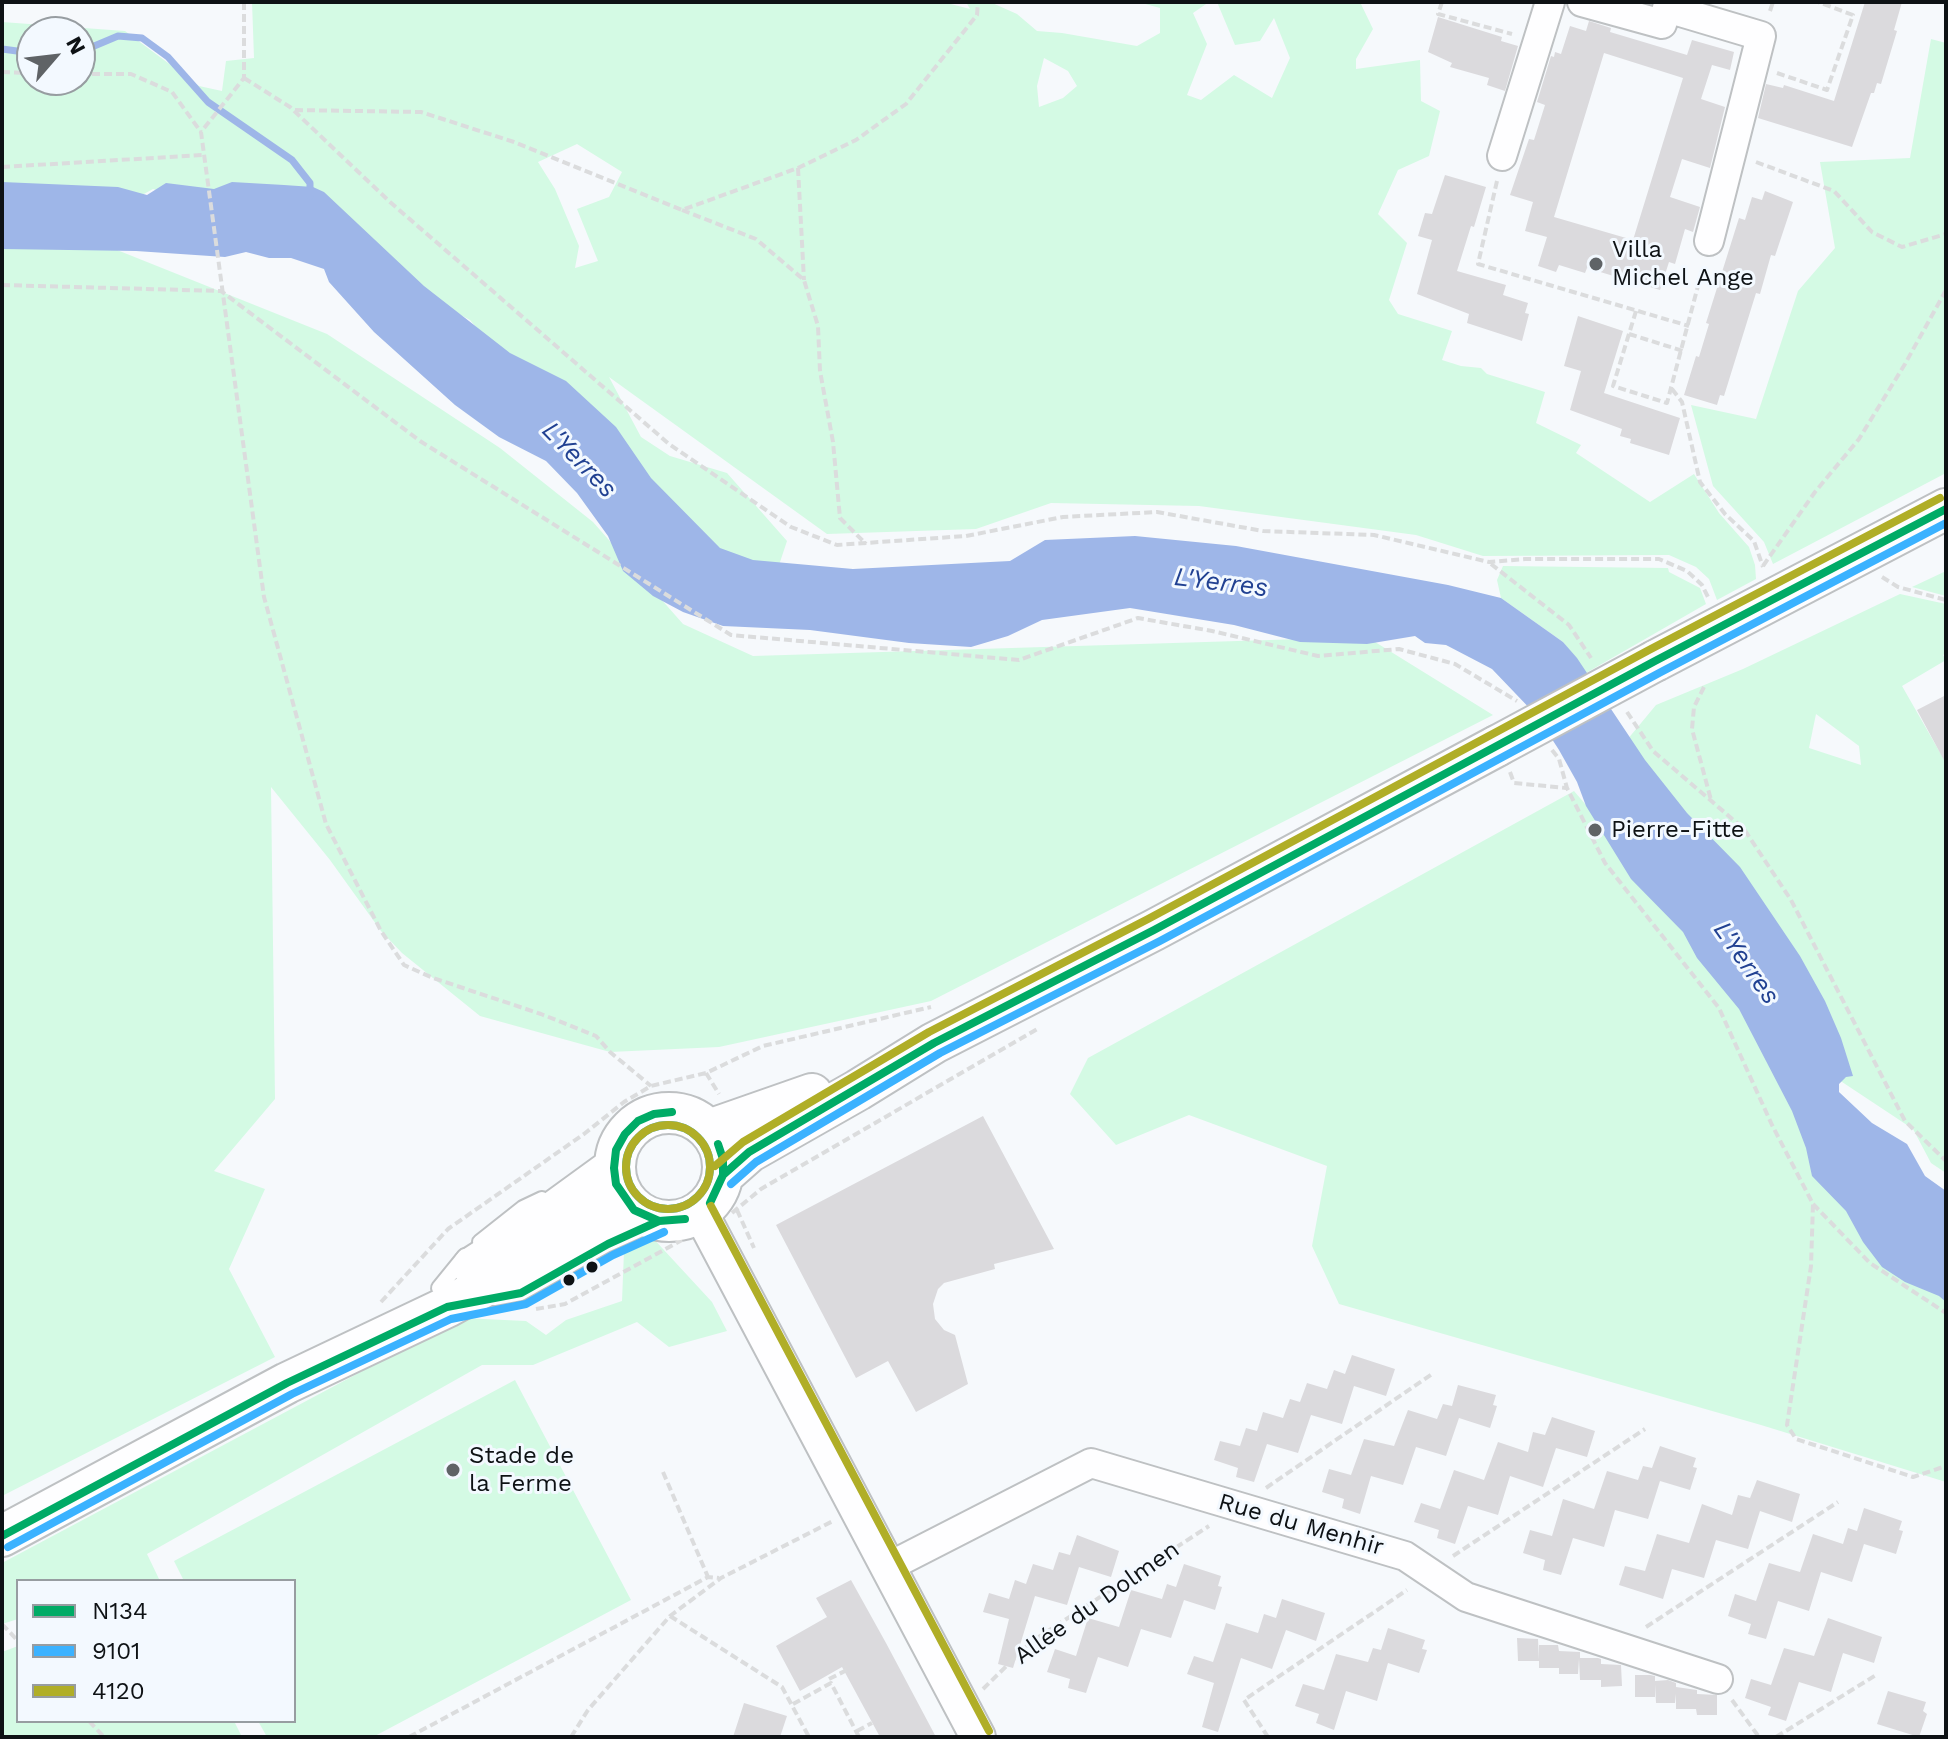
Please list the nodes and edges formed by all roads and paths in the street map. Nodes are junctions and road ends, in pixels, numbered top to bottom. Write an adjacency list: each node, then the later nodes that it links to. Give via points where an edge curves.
1 (244, 2): 11 (path)
2 (978, 2): 18 (path, via 977,15 906,104 856,140)
3 (1442, 2): 8 (path, via 1438,14)
4 (1550, 2): 8 (street)
5 (1582, 2): 7 (street)
6 (1818, 2): 9 (path, via 1853,15 1827,90)
7 (1666, 11): 9 (street, via 1761,36)
8 (1538, 41): 16 (street)
9 (1753, 66): 14 (street)
10 (96, 74): 13 (path, via 131,74 172,92)
11 (244, 78): 12 (path); 13 (path)
12 (290, 107): 19 (path, via 421,112 514,142); 32 (path, via 390,202 669,444 791,527 837,545)
13 (201, 132): 15 (path)
14 (1731, 152): 20 (path, via 1834,191 1872,232 1902,247); 21 (street)
15 (203, 155): 17 (path); 25 (path)
16 (1502, 156): 26 (path, via 1478,264)
17 (2, 167)
18 (798, 168): 19 (path); 22 (path)
19 (682, 210): 22 (path, via 756,239)
20 (1946, 234)
21 (1709, 241): 27 (path)
22 (804, 280): 32 (path, via 818,326 840,518)
23 (2, 285): 25 (path)
24 (1946, 290): 34 (path, via 1859,439)
25 (221, 291): 41 (path, via 420,441 731,635 1019,660 1138,618 1318,656 1399,649 1455,664); 49 (path, via 264,597 326,824 381,931 404,965 596,1036)
26 (1636, 311): 27 (path); 28 (path)
27 (1689, 326): 29 (path)
28 (1629, 334): 29 (path); 30 (path, via 1613,386 1667,403)
29 (1683, 351): 30 (path)
30 (1672, 389): 34 (path, via 1682,402 1700,482 1754,541)
31 (1946, 509): 44 (main road, bridge, via 1655,661 1570,709)
32 (866, 544): 33 (path, via 966,536 1063,517 1157,512 1263,531 1374,535)
33 (1489, 562): 37 (path, via 1659,559 1687,571); 39 (path, via 1569,625)
34 (1763, 566): 35 (path)
35 (1762, 575)
36 (1880, 576): 38 (path, via 1898,587)
37 (1708, 597)
38 (1946, 600)
39 (1594, 663)
40 (1704, 687): 46 (path, via 1694,707 1692,729)
41 (1518, 701)
42 (1619, 701): 46 (path, via 1653,751)
43 (1550, 747): 45 (path)
44 (1503, 759): 45 (path, via 1514,783); 48 (main road)
45 (1567, 788): 54 (path, via 1605,863 1719,1008)
46 (1711, 800): 51 (path, via 1744,829 1791,900 1905,1121)
47 (943, 1004): 49 (path, via 763,1046 706,1073)
48 (934, 1043): 50 (main road); 52 (main road, via 749,1152)
49 (651, 1086): 58 (path, via 448,1229)
50 (709, 1130): 52 (main road, via 721,1151); 53 (main road, via 686,1115 654,1114 625,1134)
51 (1946, 1161)
52 (723, 1175): 55 (main road)
53 (601, 1177): 56 (main road, via 616,1184 624,1198); 57 (main road)
54 (1813, 1204): 59 (path, via 1870,1263); 62 (path, via 1811,1266 1787,1425 1796,1439 1913,1477)
55 (700, 1212): 56 (main road, via 685,1219); 66 (street)
56 (647, 1215): 57 (main road, via 605,1220)
57 (443, 1298): 67 (main road)
58 (374, 1309)
59 (1946, 1313)
60 (1432, 1374): 65 (path, Allée du Dolmen)
61 (1645, 1429): 69 (path)
62 (1946, 1466)
63 (663, 1472): 70 (path)
64 (1838, 1502): 75 (path, via 1639,1631)
65 (1238, 1507): 68 (street, Rue du Menhir, via 1091,1463); 69 (street, Rue du Menhir, via 1405,1556); 81 (path, Allée du Dolmen, via 1031,1642)
66 (856, 1509): 68 (street); 71 (path)
67 (2, 1536)
68 (888, 1567): 81 (street)
69 (1431, 1574): 75 (street, Rue du Menhir, via 1466,1597); 87 (path, via 1244,1700)
70 (708, 1577): 71 (path); 84 (path)
71 (721, 1578): 72 (path)
72 (670, 1616): 80 (path, via 782,1687); 85 (path)
73 (2, 1624): 74 (path)
74 (16, 1639)
75 (1631, 1651): 79 (street, Rue du Menhir)
76 (845, 1666): 78 (path, via 847,1670)
77 (1876, 1675): 89 (path)
78 (829, 1679): 80 (path); 83 (path)
79 (1718, 1679): 88 (path)
80 (793, 1704): 86 (path)
81 (971, 1722)
82 (872, 1723): 83 (path)
83 (858, 1734)
84 (409, 1737)
85 (571, 1737)
86 (809, 1737)
87 (1268, 1737)
88 (1759, 1737)
89 (1776, 1737)

